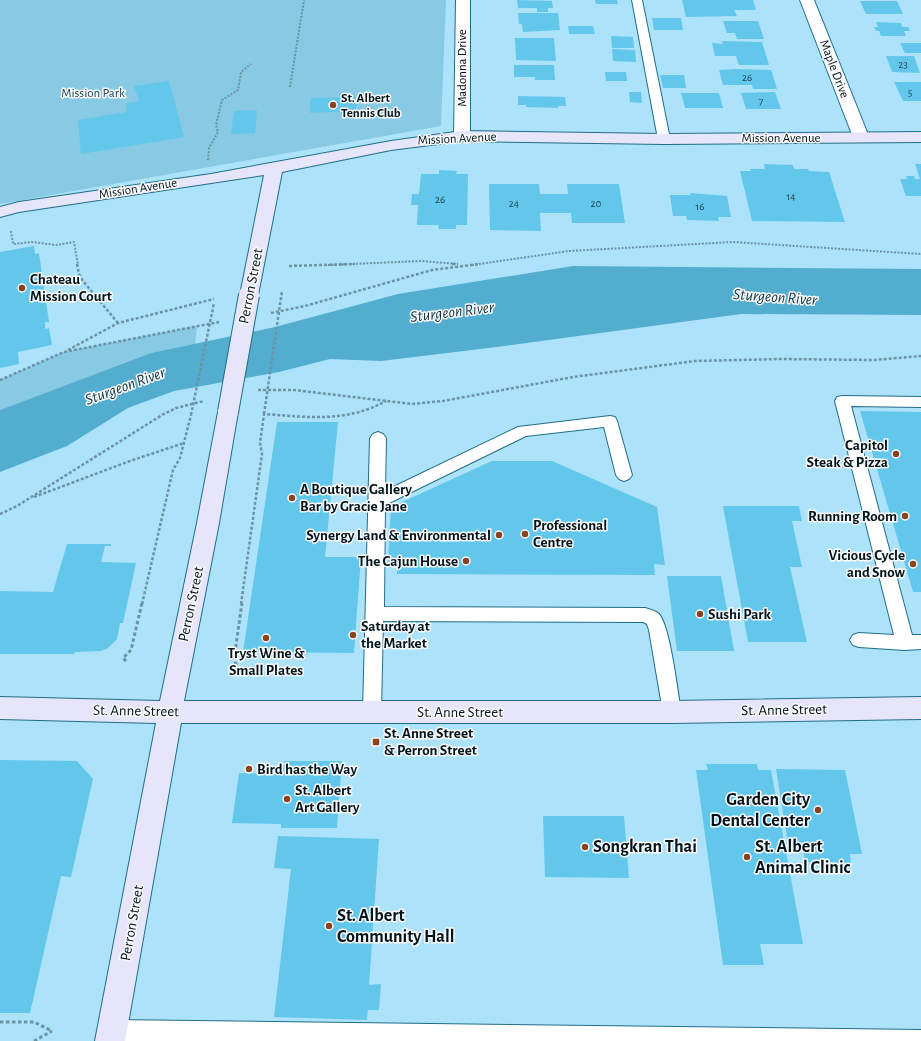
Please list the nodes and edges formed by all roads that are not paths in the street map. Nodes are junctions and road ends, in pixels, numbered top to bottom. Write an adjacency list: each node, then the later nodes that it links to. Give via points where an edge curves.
1 (463, 0): 4 (street, Madonna Drive)
2 (637, 0): 7 (lane)
3 (807, 0): 5 (street, Maple Drive)
4 (462, 136): 7 (street, Mission Avenue); 8 (street, Mission Avenue, via 368,148)
5 (861, 137): 6 (street, Mission Avenue); 7 (street, Mission Avenue)
6 (921, 137)
7 (664, 139)
8 (274, 168): 9 (street, Mission Avenue); 19 (street, Perron Street, bridge, via 249,295 220,406 208,523)
9 (0, 212)
10 (921, 402): 16 (lane, via 842,400)
11 (378, 438): 13 (lane)
12 (624, 475): 13 (lane, via 610,421 523,430)
13 (377, 502): 14 (lane)
14 (375, 614): 20 (lane); 21 (lane, via 645,615 653,619 658,630)
15 (859, 640): 16 (lane)
16 (913, 642)
17 (0, 708): 19 (street, St. Anne Street)
18 (921, 708): 21 (street, St. Anne Street)
19 (170, 712): 20 (street, St. Anne Street); 22 (street, Perron Street)
20 (372, 712): 21 (street, St. Anne Street)
21 (672, 712)
22 (111, 1036): 23 (lane)
23 (921, 1041)

